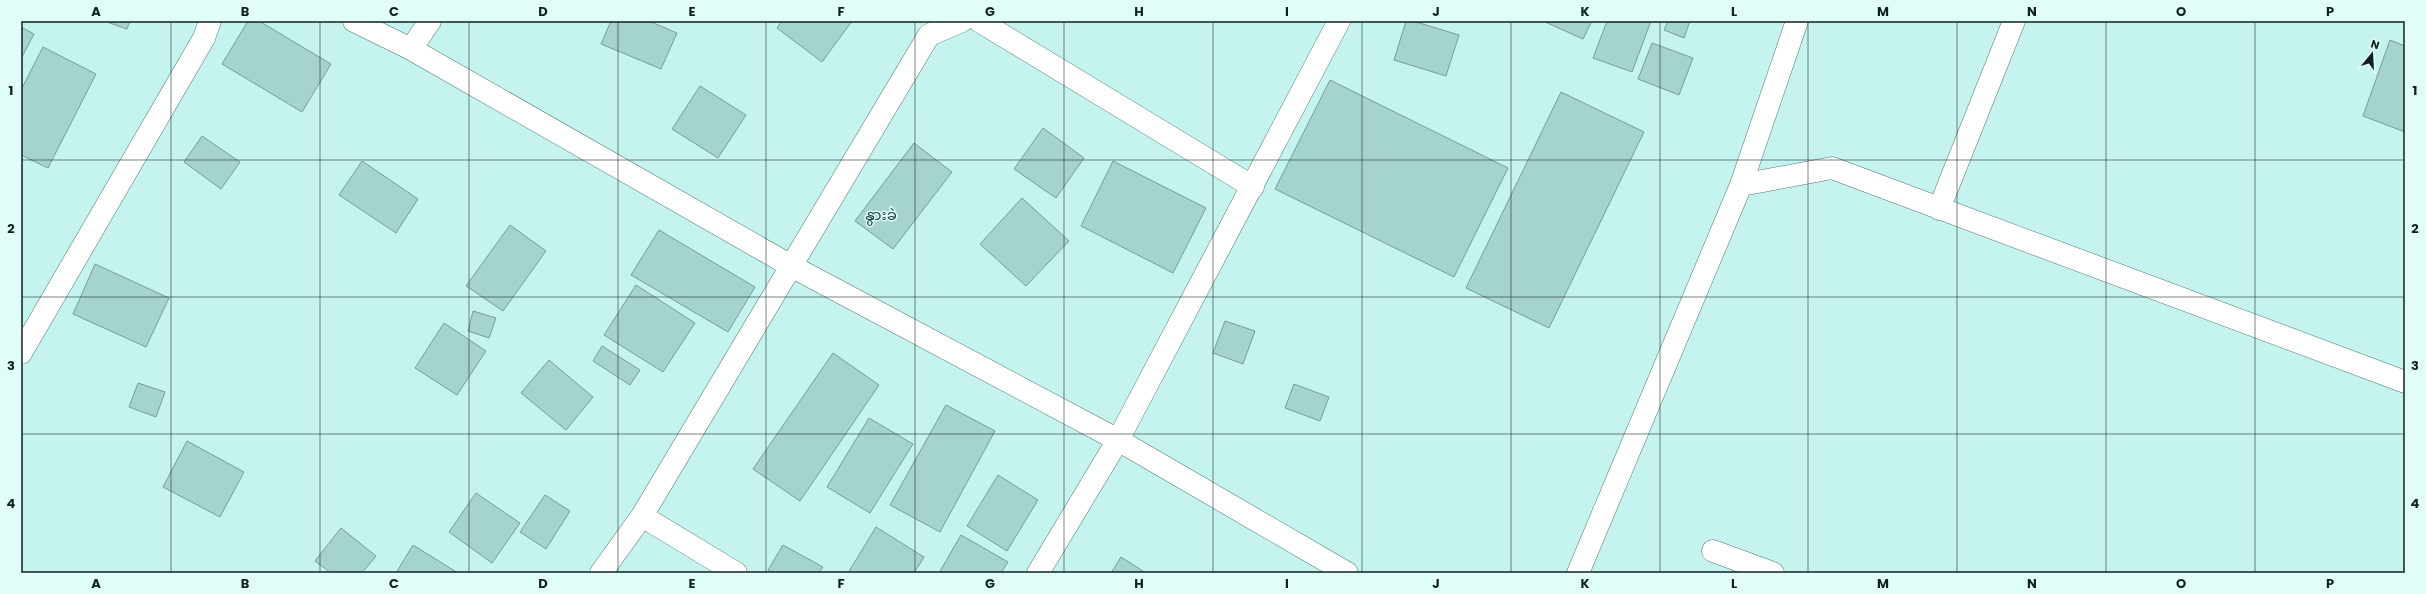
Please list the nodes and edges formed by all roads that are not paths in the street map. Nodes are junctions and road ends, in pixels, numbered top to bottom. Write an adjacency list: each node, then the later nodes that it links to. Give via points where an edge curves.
1 (210, 21): 14 (street, via 200,45)
2 (354, 21): 9 (street)
3 (430, 21): 9 (street)
4 (962, 21): 13 (street, via 929,35)
5 (979, 21): 11 (street)
6 (1339, 21): 11 (street)
7 (1797, 21): 10 (street)
8 (2014, 21): 12 (street)
9 (411, 49): 13 (street)
10 (1741, 185): 12 (street, via 1832,168); 23 (street)
11 (1253, 187): 16 (street)
12 (1939, 209): 15 (street)
13 (793, 267): 16 (street); 17 (street)
14 (21, 353)
15 (2405, 382)
16 (1118, 440): 21 (street); 22 (street)
17 (642, 516): 19 (street); 20 (street)
18 (1712, 551): 24 (street)
19 (601, 573)
20 (736, 573)
21 (1038, 573)
22 (1346, 573)
23 (1578, 573)
24 (1773, 573)

